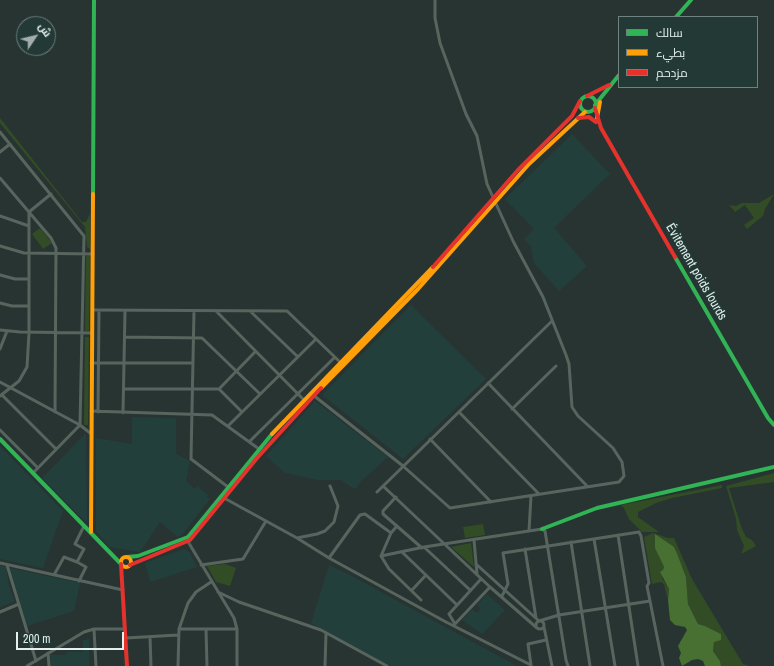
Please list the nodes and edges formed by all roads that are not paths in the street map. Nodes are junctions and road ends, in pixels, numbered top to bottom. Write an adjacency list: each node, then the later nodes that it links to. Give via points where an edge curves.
1 (94, 0): 27 (main road)
2 (435, 0): 19 (street, via 435,18 440,43 466,114 477,136)
3 (691, 0): 4 (main road)
4 (677, 16)
5 (618, 76): 6 (main road)
6 (612, 83): 7 (main road); 8 (main road)
7 (602, 96): 10 (main road); 13 (main road)
8 (586, 97): 9 (main road); 10 (main road, via 593,98)
9 (580, 101): 11 (main road, via 581,108); 19 (main road, via 572,116 522,165)
10 (595, 106): 11 (main road); 13 (main road)
11 (586, 112): 12 (main road); 13 (main road, Évitement poids lourds)
12 (577, 118): 13 (main road, via 589,117); 19 (main road)
13 (597, 120): 80 (main road, Évitement poids lourds)
14 (0, 132): 15 (street)
15 (10, 144): 16 (street); 18 (street)
16 (0, 152)
17 (0, 178): 20 (street)
18 (50, 194): 20 (street); 26 (street, via 84,236)
19 (493, 200): 38 (street, via 543,297); 55 (main road, via 408,294); 66 (main road, via 418,289)
20 (29, 212): 22 (street); 25 (street, via 50,238)
21 (0, 216): 22 (street)
22 (29, 226): 24 (street)
23 (0, 246): 24 (street)
24 (29, 253): 25 (street); 29 (street)
25 (57, 254): 26 (street); 42 (street)
26 (84, 254): 27 (street); 43 (street)
27 (93, 254): 32 (main road)
28 (0, 275): 29 (street)
29 (29, 279): 31 (street)
30 (0, 303): 31 (street)
31 (29, 306): 41 (street)
32 (92, 310): 33 (street); 44 (main road)
33 (99, 310): 34 (street); 53 (street)
34 (125, 311): 35 (street); 45 (street)
35 (194, 311): 36 (street); 46 (street)
36 (216, 311): 37 (street); 49 (street)
37 (250, 311): 47 (street, via 287,311); 50 (street)
38 (552, 321): 61 (street); 95 (street, via 568,364 572,406 578,416 613,448 624,469 624,476 619,482)
39 (0, 330): 40 (street)
40 (7, 331): 41 (street); 48 (street)
41 (29, 333): 42 (street); 62 (street, via 27,367 22,377)
42 (56, 333): 43 (street); 72 (street)
43 (82, 333): 44 (street); 79 (street)
44 (92, 334): 52 (main road)
45 (124, 337): 46 (street); 54 (street)
46 (193, 337): 56 (street); 58 (street, via 205,339)
47 (316, 339): 50 (street); 51 (street)
48 (0, 349)
49 (255, 352): 58 (street); 59 (street)
50 (298, 357): 59 (street)
51 (335, 357): 55 (street); 68 (street)
52 (92, 362): 53 (street); 73 (main road)
53 (98, 362): 54 (street); 74 (street)
54 (124, 362): 56 (street); 64 (street)
55 (340, 362): 66 (main road)
56 (193, 363): 65 (street)
57 (556, 366): 71 (street)
58 (237, 370): 63 (street); 67 (street)
59 (279, 376): 67 (street); 68 (street)
60 (0, 382): 62 (street)
61 (488, 384): 71 (street); 76 (street)
62 (11, 388): 69 (street); 72 (street)
63 (219, 388): 65 (street); 75 (street)
64 (124, 389): 65 (street); 77 (street)
65 (192, 389): 78 (street)
66 (312, 393): 70 (main road); 89 (street); 101 (main road)
67 (260, 394): 75 (street)
68 (298, 394): 70 (street); 86 (street)
69 (1, 395): 87 (street)
70 (304, 400): 88 (main road)
71 (512, 408): 95 (street)
72 (55, 412): 79 (street)
73 (91, 412): 74 (street); 83 (main road)
74 (98, 412): 77 (street)
75 (242, 412): 81 (street)
76 (459, 412): 85 (street); 98 (street)
77 (123, 413): 78 (street)
78 (192, 414): 81 (street, via 215,416); 96 (street, via 192,459)
79 (80, 425): 83 (street); 87 (street)
80 (774, 425)
81 (228, 426): 86 (street)
82 (0, 430): 91 (street)
83 (90, 433): 108 (main road)
84 (0, 439): 92 (main road)
85 (430, 439): 89 (street); 102 (street)
86 (250, 442): 88 (street)
87 (56, 449): 91 (street)
88 (259, 449): 96 (main road)
89 (403, 466): 94 (street); 102 (street, via 450,508)
90 (774, 466): 106 (main road, via 597,508)
91 (38, 468): 92 (street)
92 (32, 473): 104 (main road)
93 (330, 486): 111 (street, via 338,506 334,522 325,531)
94 (383, 486): 97 (street); 100 (street)
95 (587, 486): 98 (street)
96 (228, 487): 113 (main road)
97 (377, 492)
98 (539, 494): 99 (street)
99 (531, 496): 102 (street); 107 (street)
100 (396, 497): 105 (street, via 383,512); 116 (street)
101 (224, 498): 103 (street); 113 (main road)
102 (491, 502)
103 (266, 521): 111 (street); 131 (street, via 243,559)
104 (84, 526): 108 (main road); 125 (street, via 75,544 84,549)
105 (397, 526): 109 (street); 118 (street)
106 (542, 529): 107 (street); 117 (street, via 545,531)
107 (529, 531): 114 (street)
108 (91, 532): 121 (main road)
109 (390, 533): 122 (street); 124 (street, via 365,514 360,515)
110 (618, 535): 112 (street); 147 (street, via 636,532 640,534); 150 (street)
111 (297, 538): 124 (street)
112 (594, 539): 115 (street); 151 (street)
113 (188, 540): 123 (main road, via 138,556); 130 (main road); 131 (street)
114 (474, 540): 116 (street); 128 (street)
115 (570, 542): 117 (street); 153 (street)
116 (444, 544): 118 (street); 132 (street)
117 (547, 545): 119 (street); 154 (street)
118 (423, 547): 120 (street); 142 (street)
119 (525, 549): 143 (street, via 503,553 508,584); 155 (street)
120 (402, 552): 122 (street); 134 (street)
121 (112, 554): 123 (main road); 127 (main road)
122 (381, 556): 141 (street, via 389,569)
123 (125, 557): 127 (main road); 130 (main road, via 131,560)
124 (329, 558): 156 (street)
125 (77, 562): 133 (street, via 64,557); 137 (street, via 86,567)
126 (0, 563): 129 (street)
127 (121, 564): 130 (main road); 135 (main road)
128 (476, 564): 132 (street); 143 (street)
129 (7, 565): 133 (street); 148 (street)
130 (129, 565): 135 (main road)
131 (201, 565): 138 (street)
132 (477, 574): 136 (street)
133 (54, 575): 137 (street)
134 (426, 575): 141 (street); 149 (street)
135 (123, 578): 140 (main road)
136 (481, 579): 139 (street); 142 (street)
137 (79, 581): 140 (street)
138 (211, 582): 144 (street); 161 (street, via 191,597)
139 (490, 587): 145 (street); 156 (street)
140 (123, 590): 160 (main road)
141 (412, 590): 146 (street)
142 (470, 590): 149 (street)
143 (506, 590): 145 (street); 155 (street)
144 (218, 592): 163 (street, via 234,618); 164 (street)
145 (502, 596): 158 (street)
146 (421, 600)
147 (650, 601): 150 (street); 187 (street)
148 (19, 604): 152 (street); 170 (street)
149 (457, 605): 156 (street, via 449,614)
150 (629, 605): 151 (street); 186 (street)
151 (605, 608): 153 (street); 185 (street)
152 (0, 612)
153 (581, 612): 154 (street); 184 (street)
154 (559, 615): 155 (street); 183 (street)
155 (538, 620): 157 (street, via 544,623); 158 (street)
156 (454, 625): 181 (street)
157 (544, 627): 158 (street); 168 (street)
158 (537, 628)
159 (94, 629): 160 (street); 169 (street); 173 (street)
160 (125, 629): 167 (main road)
161 (179, 629): 162 (street); 165 (street)
162 (206, 629): 163 (street); 177 (street)
163 (237, 629): 178 (street)
164 (326, 633): 179 (street); 180 (street)
165 (178, 635): 166 (street); 176 (street)
166 (150, 637): 167 (street); 175 (street)
167 (126, 638): 174 (main road)
168 (546, 640): 181 (street, via 528,644); 182 (street)
169 (48, 653): 170 (street); 172 (street)
170 (36, 661): 171 (street)
171 (27, 666)
172 (49, 666)
173 (96, 666)
174 (127, 666)
175 (151, 666)
176 (178, 666)
177 (207, 666)
178 (236, 666)
179 (325, 666)
180 (386, 666)
181 (531, 666)
182 (552, 666)
183 (568, 666)
184 (590, 666)
185 (616, 666)
186 (638, 666)
187 (663, 666)

